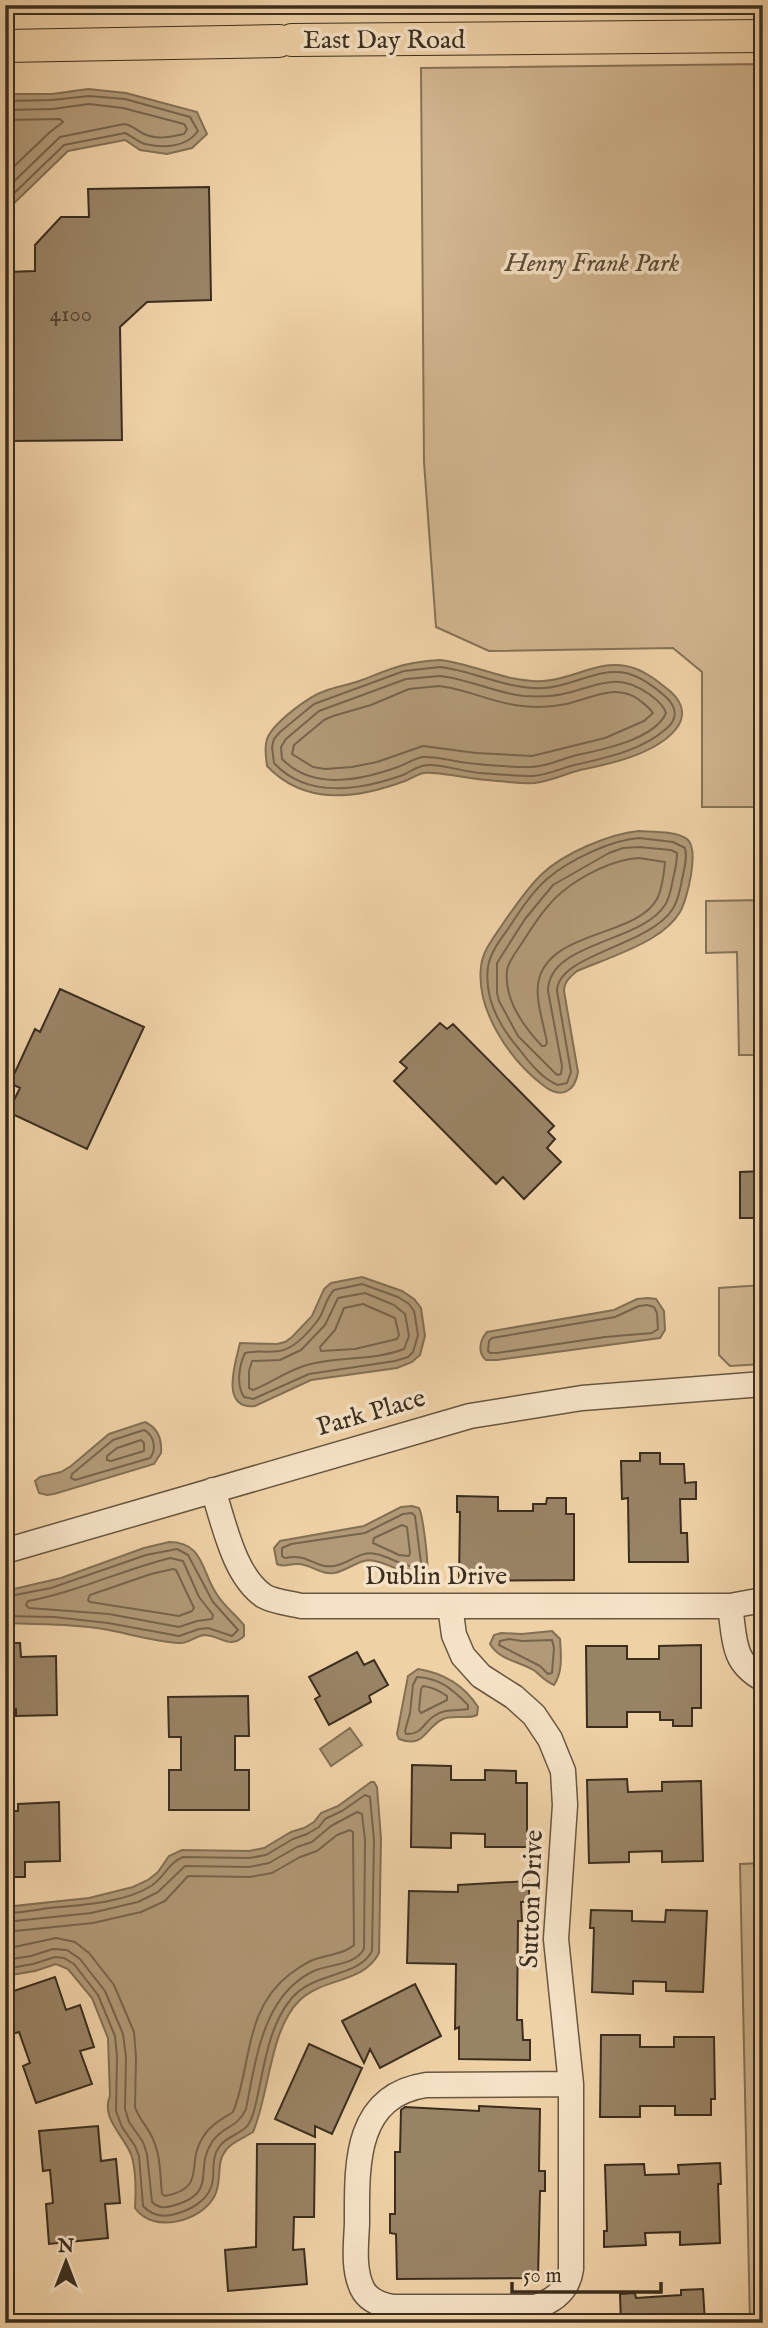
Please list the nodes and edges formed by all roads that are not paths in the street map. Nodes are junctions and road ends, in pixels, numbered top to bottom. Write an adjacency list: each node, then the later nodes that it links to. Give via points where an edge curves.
1 (763, 36): 2 (main road, East Day Road)
2 (5, 46)
3 (763, 1384): 4 (street, Park Place, via 526,1405 415,1430)
4 (213, 1490): 5 (street, Park Place); 7 (street, Dublin Drive, via 239,1566 266,1598 301,1606)
5 (5, 1551)
6 (763, 1600): 8 (street, Dublin Drive)
7 (450, 1606): 8 (street, Dublin Drive); 10 (street, Sutton Drive, via 463,1656 534,1715 563,1771 556,1939)
8 (730, 1606): 9 (street, via 737,1656)
9 (763, 1679)
10 (571, 2084): 10 (street, Sutton Drive, via 426,2085 395,2095 380,2108 359,2154 356,2261 363,2291 373,2301 393,2307 535,2307 546,2304 567,2285)

